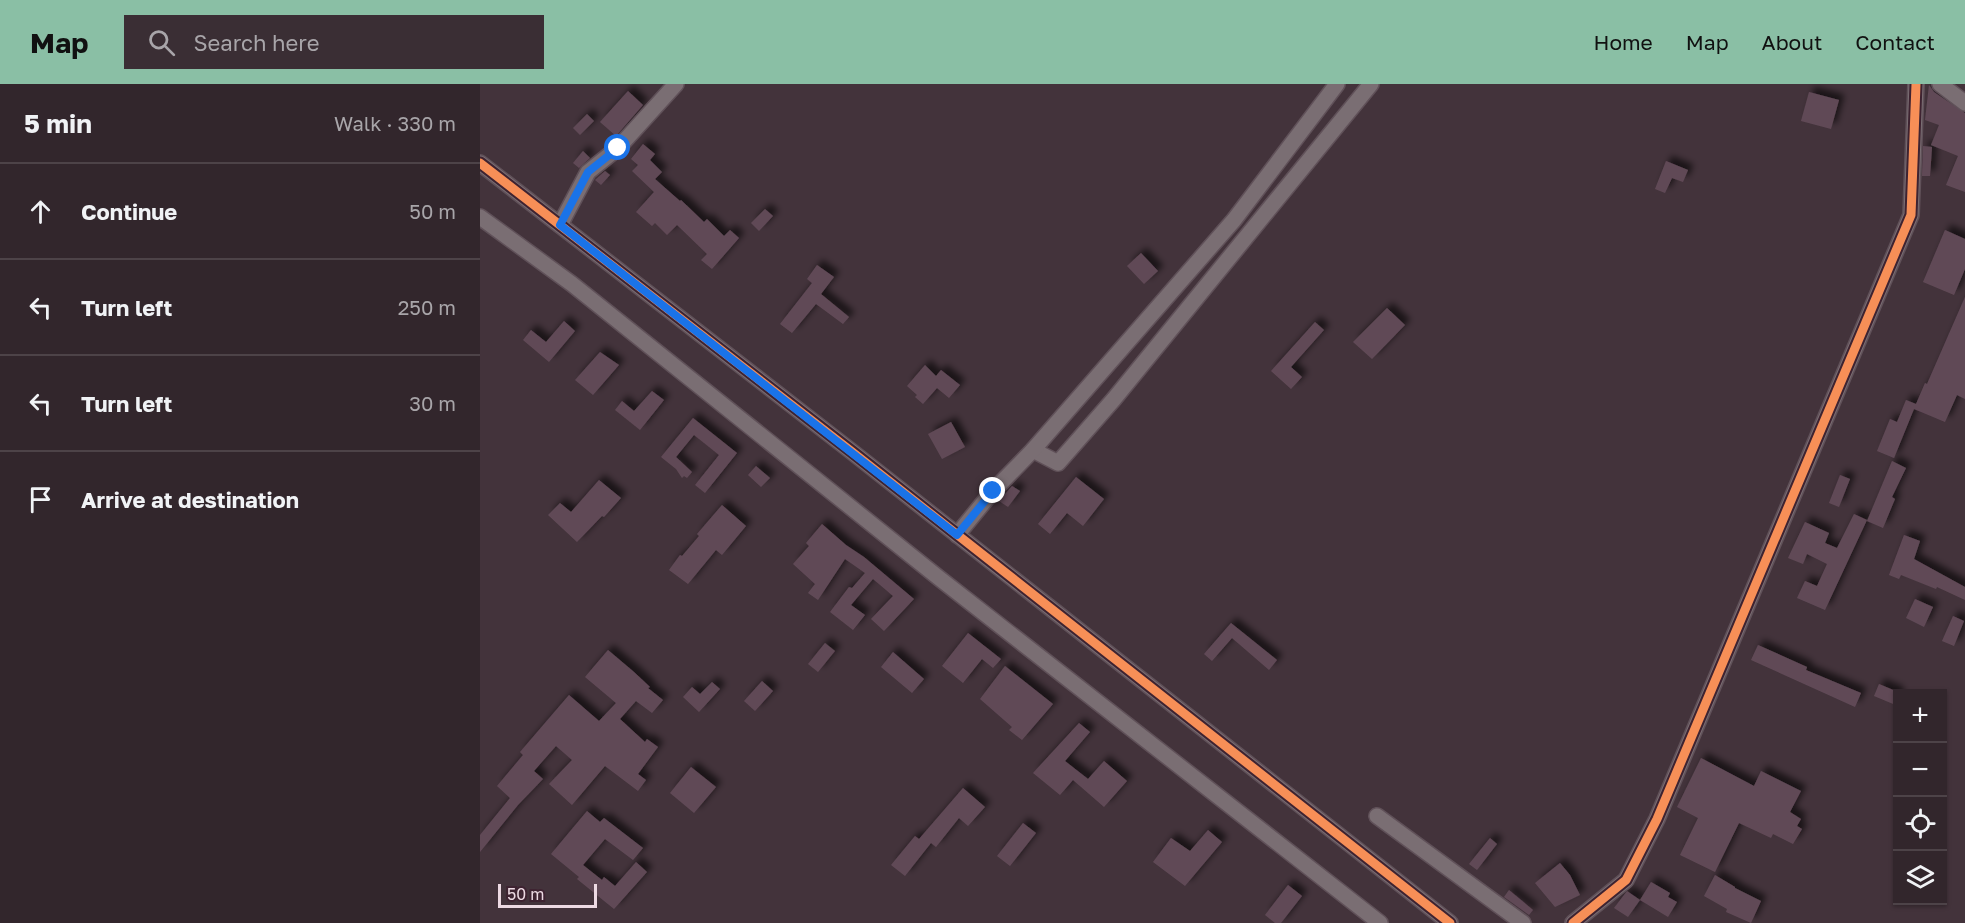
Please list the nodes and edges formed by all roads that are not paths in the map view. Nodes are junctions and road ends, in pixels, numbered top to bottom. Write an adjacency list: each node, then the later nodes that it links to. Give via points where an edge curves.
1 (676, 84): 9 (street, via 618,148 588,172)
2 (1337, 84): 10 (street, via 1234,220)
3 (1371, 84): 10 (street, via 1058,463)
4 (1916, 84): 16 (street, via 1911,215 1657,819 1626,880)
5 (1940, 84): 6 (street)
6 (1965, 103)
7 (480, 163): 9 (street)
8 (480, 217): 13 (street, via 572,284 948,586)
9 (560, 225): 11 (street)
10 (1033, 450): 11 (street)
11 (957, 535): 14 (street)
12 (1377, 816): 15 (street)
13 (1380, 923)
14 (1450, 923)
15 (1523, 923)
16 (1573, 923)

